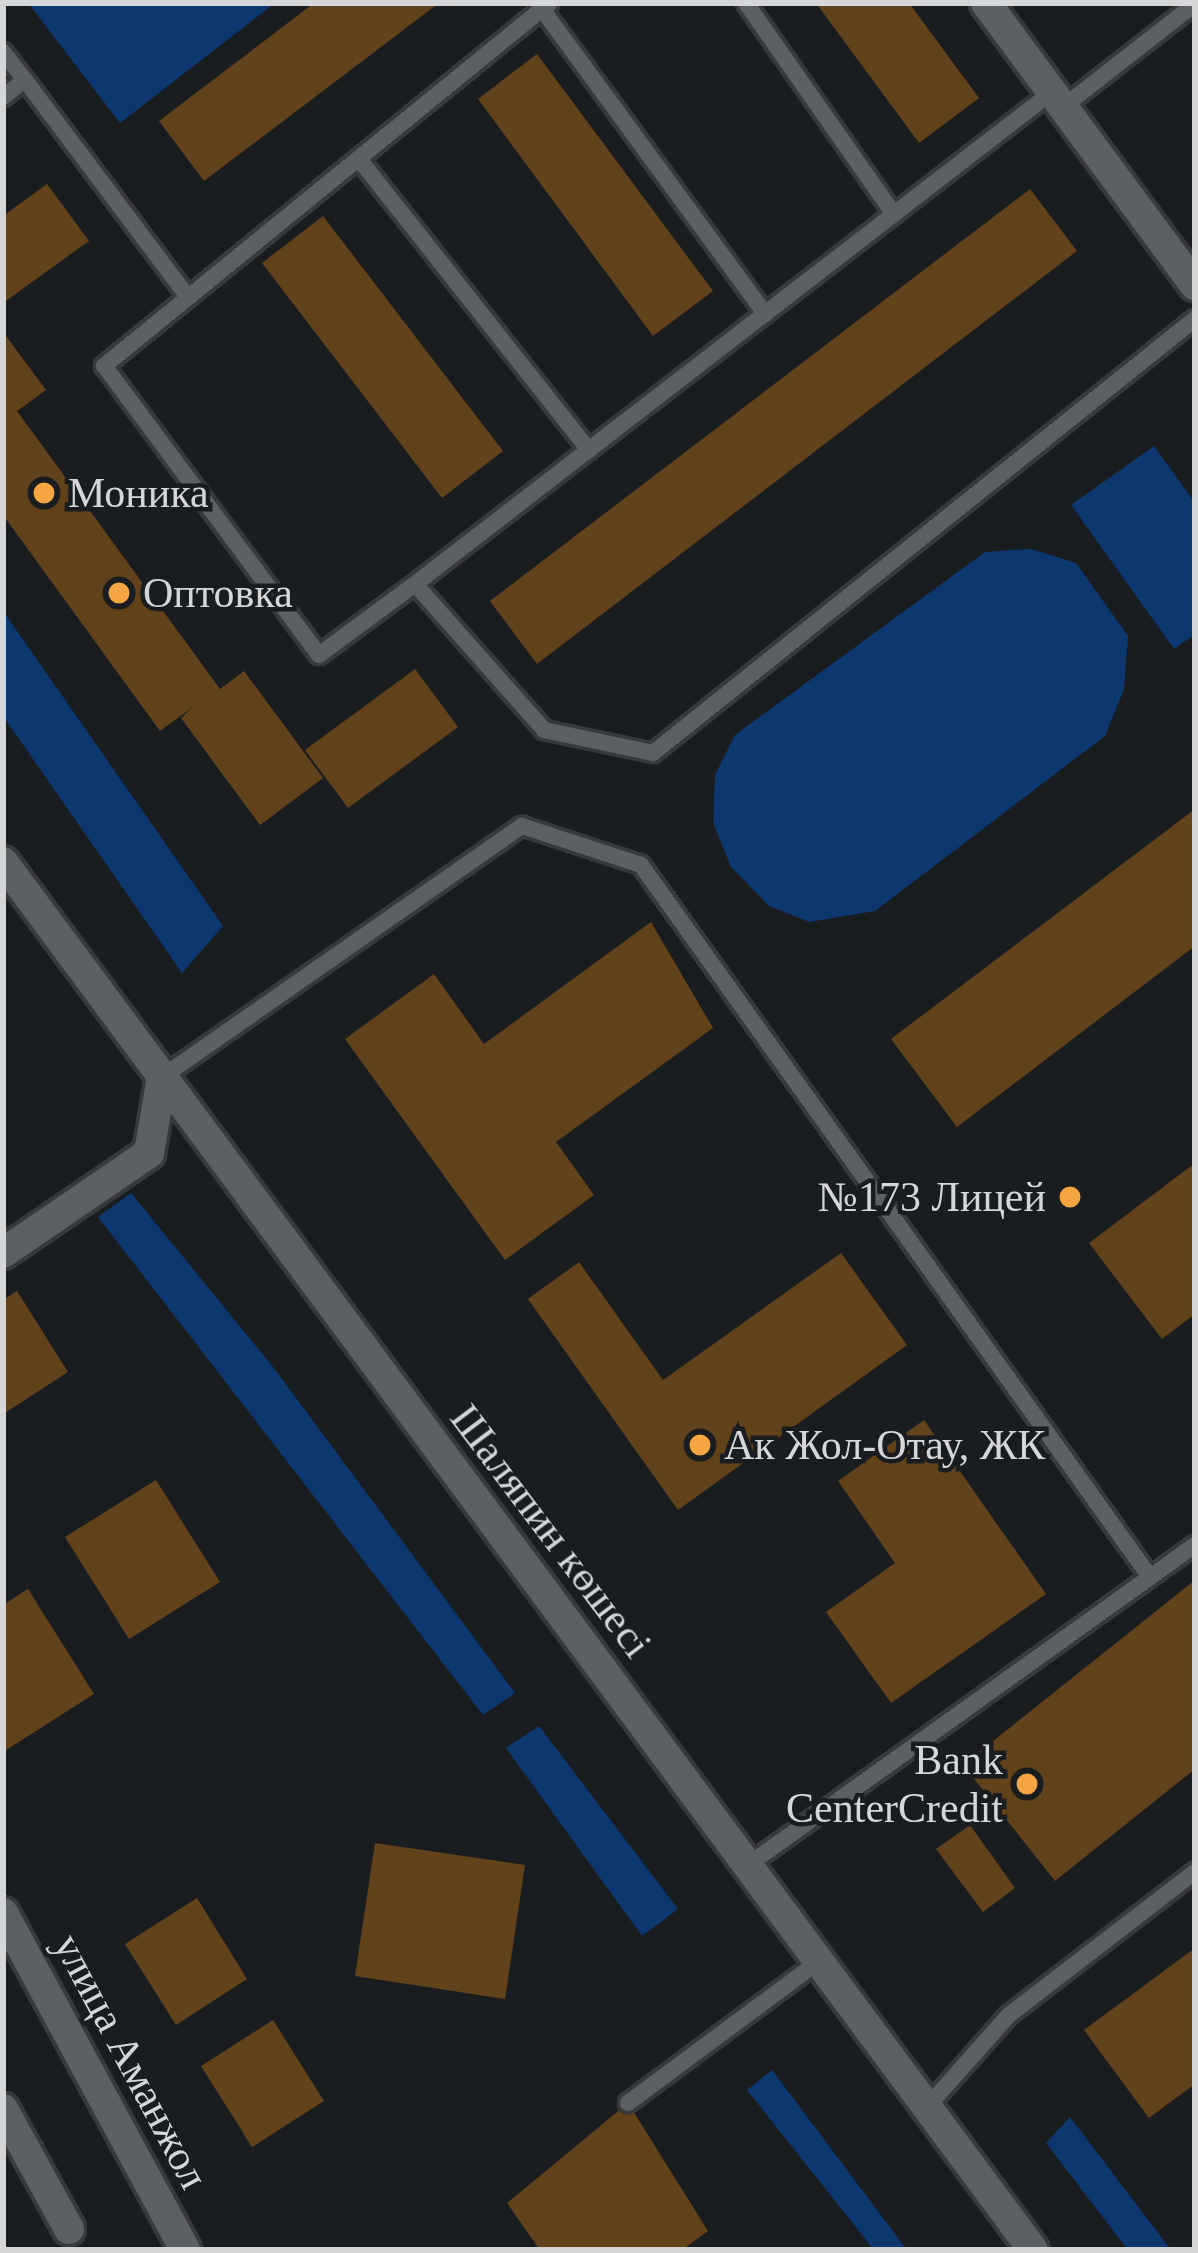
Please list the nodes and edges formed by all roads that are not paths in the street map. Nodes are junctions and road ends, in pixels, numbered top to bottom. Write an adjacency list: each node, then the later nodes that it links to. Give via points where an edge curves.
1 (746, 3): 10 (lane)
2 (986, 3): 8 (main road)
3 (1195, 4): 8 (lane)
4 (546, 6): 9 (lane); 13 (lane)
5 (3, 52): 6 (lane)
6 (25, 80): 7 (lane); 12 (lane)
7 (3, 97)
8 (1057, 99): 10 (lane); 11 (main road)
9 (359, 158): 12 (lane); 15 (lane)
10 (895, 214): 13 (lane)
11 (1192, 276)
12 (188, 297): 16 (lane, via 104,366 319,655)
13 (765, 314): 15 (lane)
14 (1195, 319): 16 (lane, via 653,753 544,730)
15 (589, 450): 16 (lane)
16 (416, 584)
17 (3, 862): 18 (main road, Шаляпин көшесі)
18 (162, 1077): 19 (main road, via 149,1154); 21 (lane, via 522,826 641,865); 22 (main road, Шаляпин көшесі)
19 (3, 1253)
20 (1195, 1545): 21 (lane)
21 (1150, 1577): 22 (lane)
22 (748, 1865): 25 (main road, Шаляпин көшесі)
23 (1195, 1872): 27 (lane, via 1009,2014)
24 (3, 1912): 30 (main road, улица Аманжол)
25 (819, 1961): 26 (lane); 27 (main road, Шаляпин көшесі)
26 (628, 2103)
27 (927, 2107): 31 (main road, Шаляпин көшесі)
28 (3, 2109): 29 (main road)
29 (69, 2229)
30 (185, 2250)
31 (1033, 2250)

